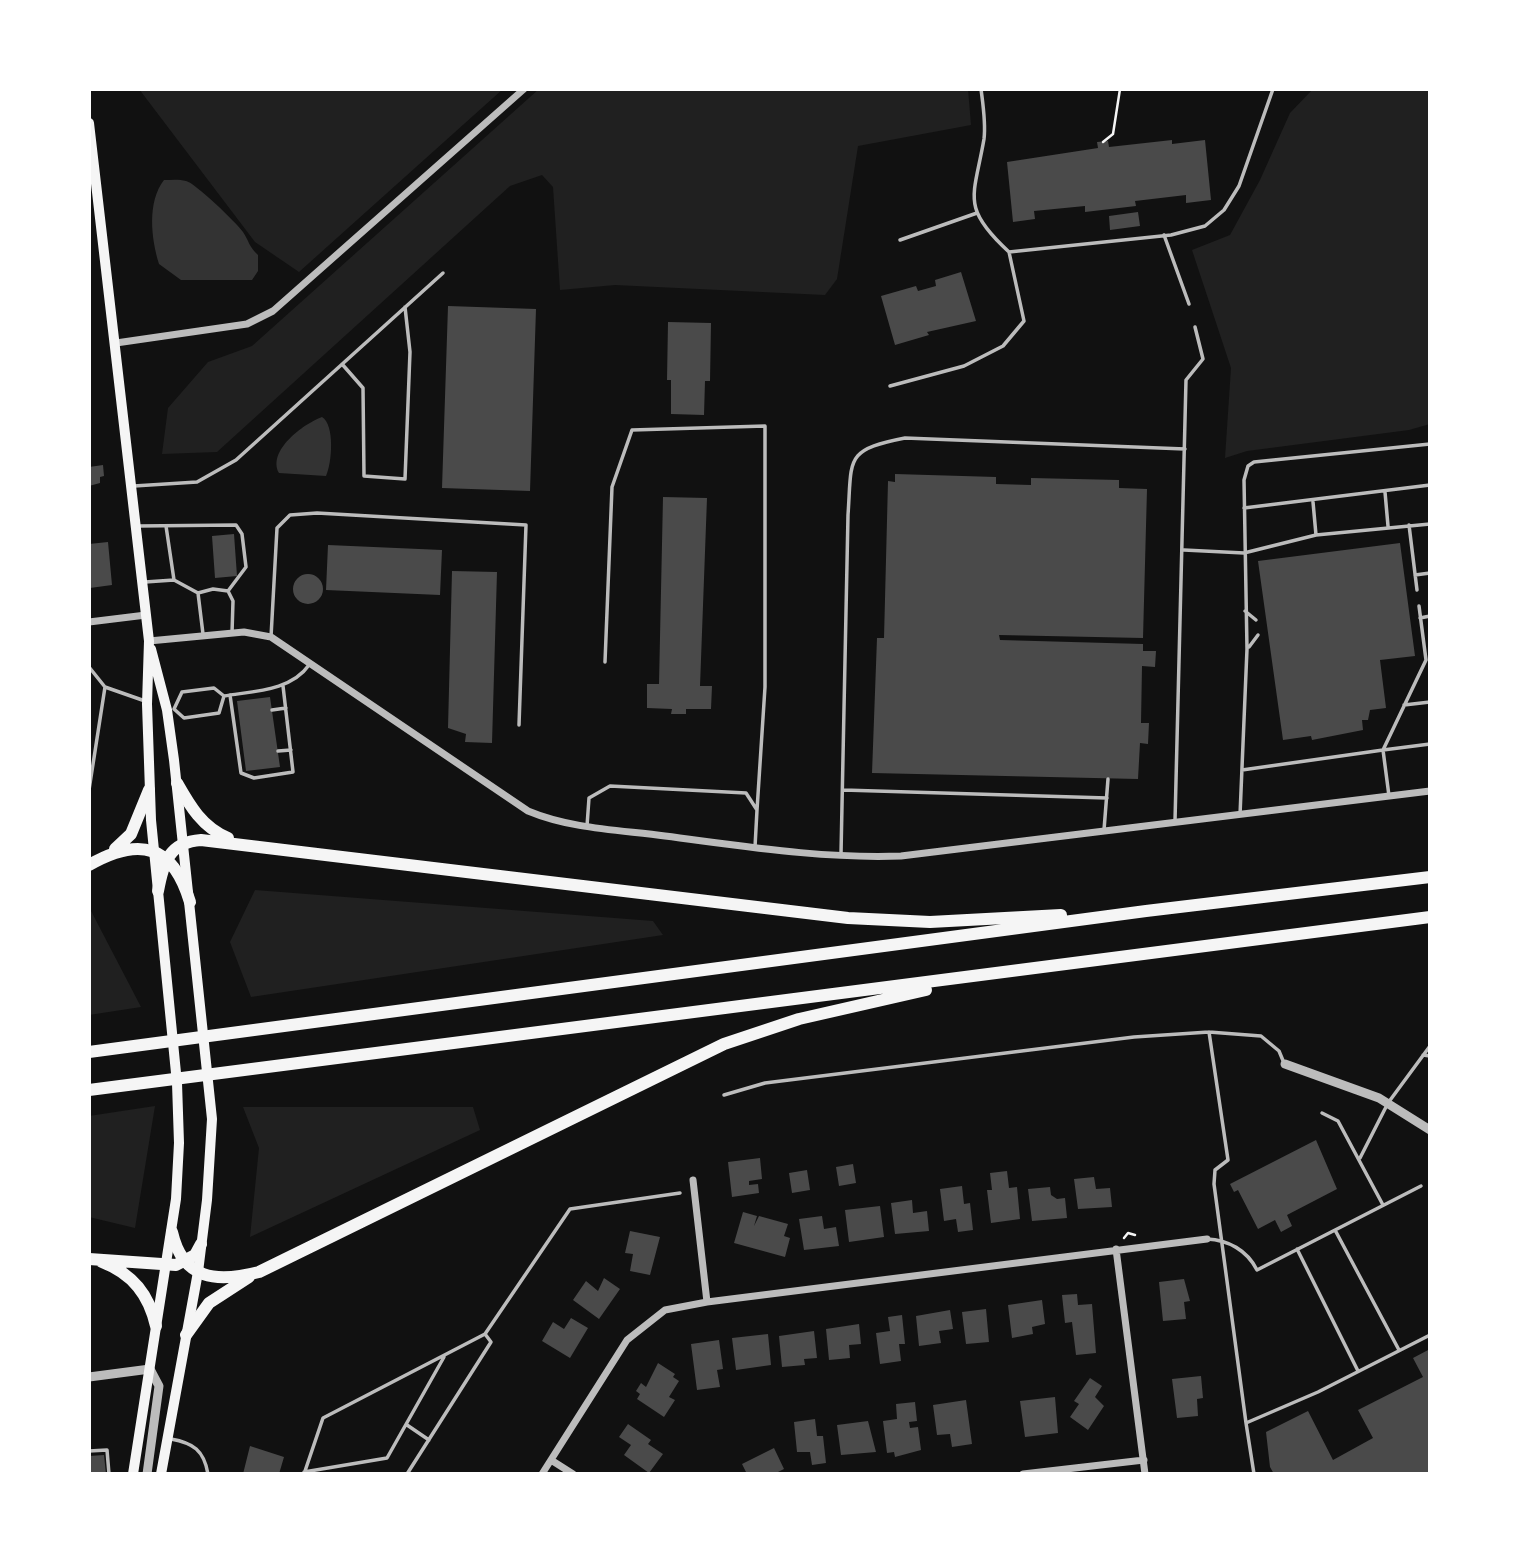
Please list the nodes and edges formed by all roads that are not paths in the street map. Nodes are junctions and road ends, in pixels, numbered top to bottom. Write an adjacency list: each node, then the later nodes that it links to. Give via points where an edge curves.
1 (524, 89): 13 (street, via 272,311 247,324)
2 (982, 89): 5 (lane, via 984,138 972,203)
3 (1273, 89): 6 (lane, via 1239,186 1224,210 1205,226)
4 (89, 123): 13 (main road)
5 (977, 213): 7 (lane); 8 (lane, via 985,230)
6 (1164, 235): 8 (lane); 10 (lane)
7 (900, 240)
8 (1009, 252): 15 (lane, via 1024,321 1003,346 964,366)
9 (443, 273): 11 (lane)
10 (1189, 304)
11 (405, 307): 14 (lane); 14 (lane, via 410,352 405,479 364,476 363,388)
12 (1195, 327): 17 (lane, via 1203,359 1186,380)
13 (116, 343): 19 (main road)
14 (342, 364): 19 (lane, via 236,460 197,482)
15 (890, 386)
16 (1430, 444): 22 (lane, via 1254,462 1244,480)
17 (1185, 449): 29 (lane); 75 (lane, via 905,438 857,454 848,515)
18 (1430, 485): 20 (lane)
19 (132, 486): 25 (main road)
20 (1385, 492): 21 (lane); 27 (lane)
21 (1313, 502): 22 (lane); 28 (lane)
22 (1243, 508): 30 (lane)
23 (1430, 524): 24 (lane)
24 (1409, 525): 27 (lane); 32 (lane)
25 (136, 526): 26 (lane); 34 (main road)
26 (166, 526): 33 (lane); 36 (lane, via 236,524 242,534 246,567)
27 (1388, 526): 28 (lane)
28 (1316, 535): 30 (lane)
29 (1184, 550): 30 (lane); 81 (lane)
30 (1244, 553): 39 (lane)
31 (1430, 573): 32 (lane)
32 (1415, 575): 35 (lane)
33 (174, 580): 34 (lane); 37 (lane)
34 (142, 583): 40 (main road)
35 (1417, 590)
36 (228, 591): 37 (lane); 45 (lane, via 233,601)
37 (198, 593): 47 (lane)
38 (1419, 606): 42 (lane)
39 (1245, 611): 43 (lane); 50 (lane)
40 (146, 615): 44 (street); 49 (main road)
41 (1430, 616): 42 (lane)
42 (1420, 618): 51 (lane)
43 (1256, 620)
44 (89, 622)
45 (232, 633): 47 (street); 48 (street)
46 (1258, 635): 50 (lane)
47 (203, 636): 49 (street)
48 (271, 637): 53 (street); 65 (lane, via 277,528 290,515 526,526)
49 (149, 641): 59 (main road); 63 (main road)
50 (1247, 649): 70 (lane)
51 (1428, 660): 61 (lane)
52 (604, 662): 79 (lane, via 612,487 632,430 765,426 765,687)
53 (311, 663): 55 (lane); 82 (street, via 528,811)
54 (89, 667): 56 (lane)
55 (283, 686): 57 (lane); 62 (lane)
56 (105, 687): 59 (lane); 73 (lane)
57 (230, 695): 58 (lane); 67 (lane, via 242,773 254,778 293,772)
58 (224, 696): 63 (lane, via 214,688 182,692); 63 (lane, via 219,713 184,718)
59 (147, 699): 74 (main road)
60 (1430, 702): 61 (lane)
61 (1405, 705): 68 (lane)
62 (286, 708): 64 (lane); 67 (lane)
63 (171, 709): 72 (main road)
64 (272, 710)
65 (519, 725)
66 (1430, 744): 68 (lane)
67 (290, 750): 69 (lane)
68 (1383, 750): 70 (lane); 77 (lane)
69 (278, 751)
70 (1242, 770): 80 (lane)
71 (1108, 779): 78 (lane)
72 (177, 783): 84 (highway, via 205,824); 85 (main road)
73 (89, 790)
74 (149, 790): 87 (highway, via 131,834); 88 (main road)
75 (843, 790): 78 (lane); 89 (lane)
76 (1430, 791): 77 (street)
77 (1389, 796): 80 (street)
78 (1107, 798): 83 (lane)
79 (757, 810): 82 (lane, via 746,793 610,786 589,798); 86 (lane)
80 (1240, 815): 81 (street)
81 (1175, 823): 83 (street)
82 (587, 826): 86 (street)
83 (1104, 832): 89 (street, via 901,856)
84 (238, 842): 85 (highway, via 198,839); 94 (highway, via 848,918 930,922)
85 (184, 843): 88 (highway); 93 (main road)
86 (755, 847): 89 (street)
87 (113, 851): 88 (highway, via 140,848); 90 (highway)
88 (160, 855): 92 (highway); 93 (highway, via 176,868)
89 (841, 856)
90 (89, 865)
91 (1430, 877): 94 (highway)
92 (158, 891): 114 (main road, via 179,1114)
93 (190, 902): 117 (main road, via 212,1119)
94 (1146, 911): 99 (highway)
95 (1430, 918): 96 (highway)
96 (981, 978): 103 (highway, via 840,992); 124 (highway, via 799,1019 723,1044)
97 (1209, 1032): 102 (lane, via 1261,1036); 104 (lane, via 1133,1037 765,1083); 116 (lane, via 1228,1160 1215,1170)
98 (1430, 1046): 100 (lane)
99 (89, 1052)
100 (1423, 1055): 101 (lane); 105 (lane)
101 (1430, 1056)
102 (1285, 1063): 105 (street)
103 (89, 1090)
104 (724, 1095)
105 (1388, 1103): 107 (street); 108 (lane)
106 (1322, 1113): 108 (lane, via 1338,1121)
107 (1430, 1130)
108 (1360, 1158): 112 (lane)
109 (693, 1180): 125 (street)
110 (1421, 1186): 112 (lane)
111 (680, 1193): 127 (lane, via 570,1209)
112 (1383, 1205): 113 (lane)
113 (1335, 1230): 118 (lane); 130 (lane)
114 (172, 1232): 121 (highway); 122 (main road)
115 (1207, 1239): 116 (lane); 119 (street)
116 (1221, 1240): 118 (lane, via 1236,1246 1257,1270); 135 (lane)
117 (201, 1244): 121 (highway); 123 (main road)
118 (1297, 1249): 133 (lane)
119 (1116, 1250): 125 (street); 141 (street)
120 (94, 1259): 122 (highway); 126 (highway, via 116,1268 140,1287)
121 (185, 1263): 122 (highway); 123 (highway)
122 (166, 1264): 126 (main road)
123 (198, 1272): 124 (highway, via 220,1279); 128 (main road)
124 (259, 1272): 128 (highway, via 209,1303)
125 (707, 1301): 140 (street, via 665,1310 627,1340)
126 (156, 1326): 132 (main road)
127 (485, 1334): 131 (lane); 138 (lane, via 491,1342)
128 (186, 1335): 137 (main road)
129 (1430, 1335): 130 (lane)
130 (1399, 1350): 133 (lane)
131 (444, 1357): 136 (lane); 142 (lane, via 323,1418)
132 (150, 1369): 134 (street); 144 (main road); 145 (street, via 159,1387)
133 (1358, 1371): 135 (lane)
134 (89, 1377)
135 (1247, 1423): 153 (lane)
136 (407, 1425): 138 (lane); 142 (lane, via 387,1458)
137 (168, 1438): 146 (main road); 147 (lane, via 201,1451)
138 (429, 1440): 148 (lane)
139 (89, 1451): 143 (lane, via 107,1450)
140 (551, 1460): 149 (street); 150 (street)
141 (1144, 1460): 151 (street); 152 (street)
142 (304, 1473)
143 (109, 1474)
144 (133, 1474)
145 (147, 1474)
146 (161, 1474)
147 (208, 1474)
148 (407, 1474)
149 (542, 1474)
150 (573, 1474)
151 (1023, 1474)
152 (1145, 1474)
153 (1254, 1474)

